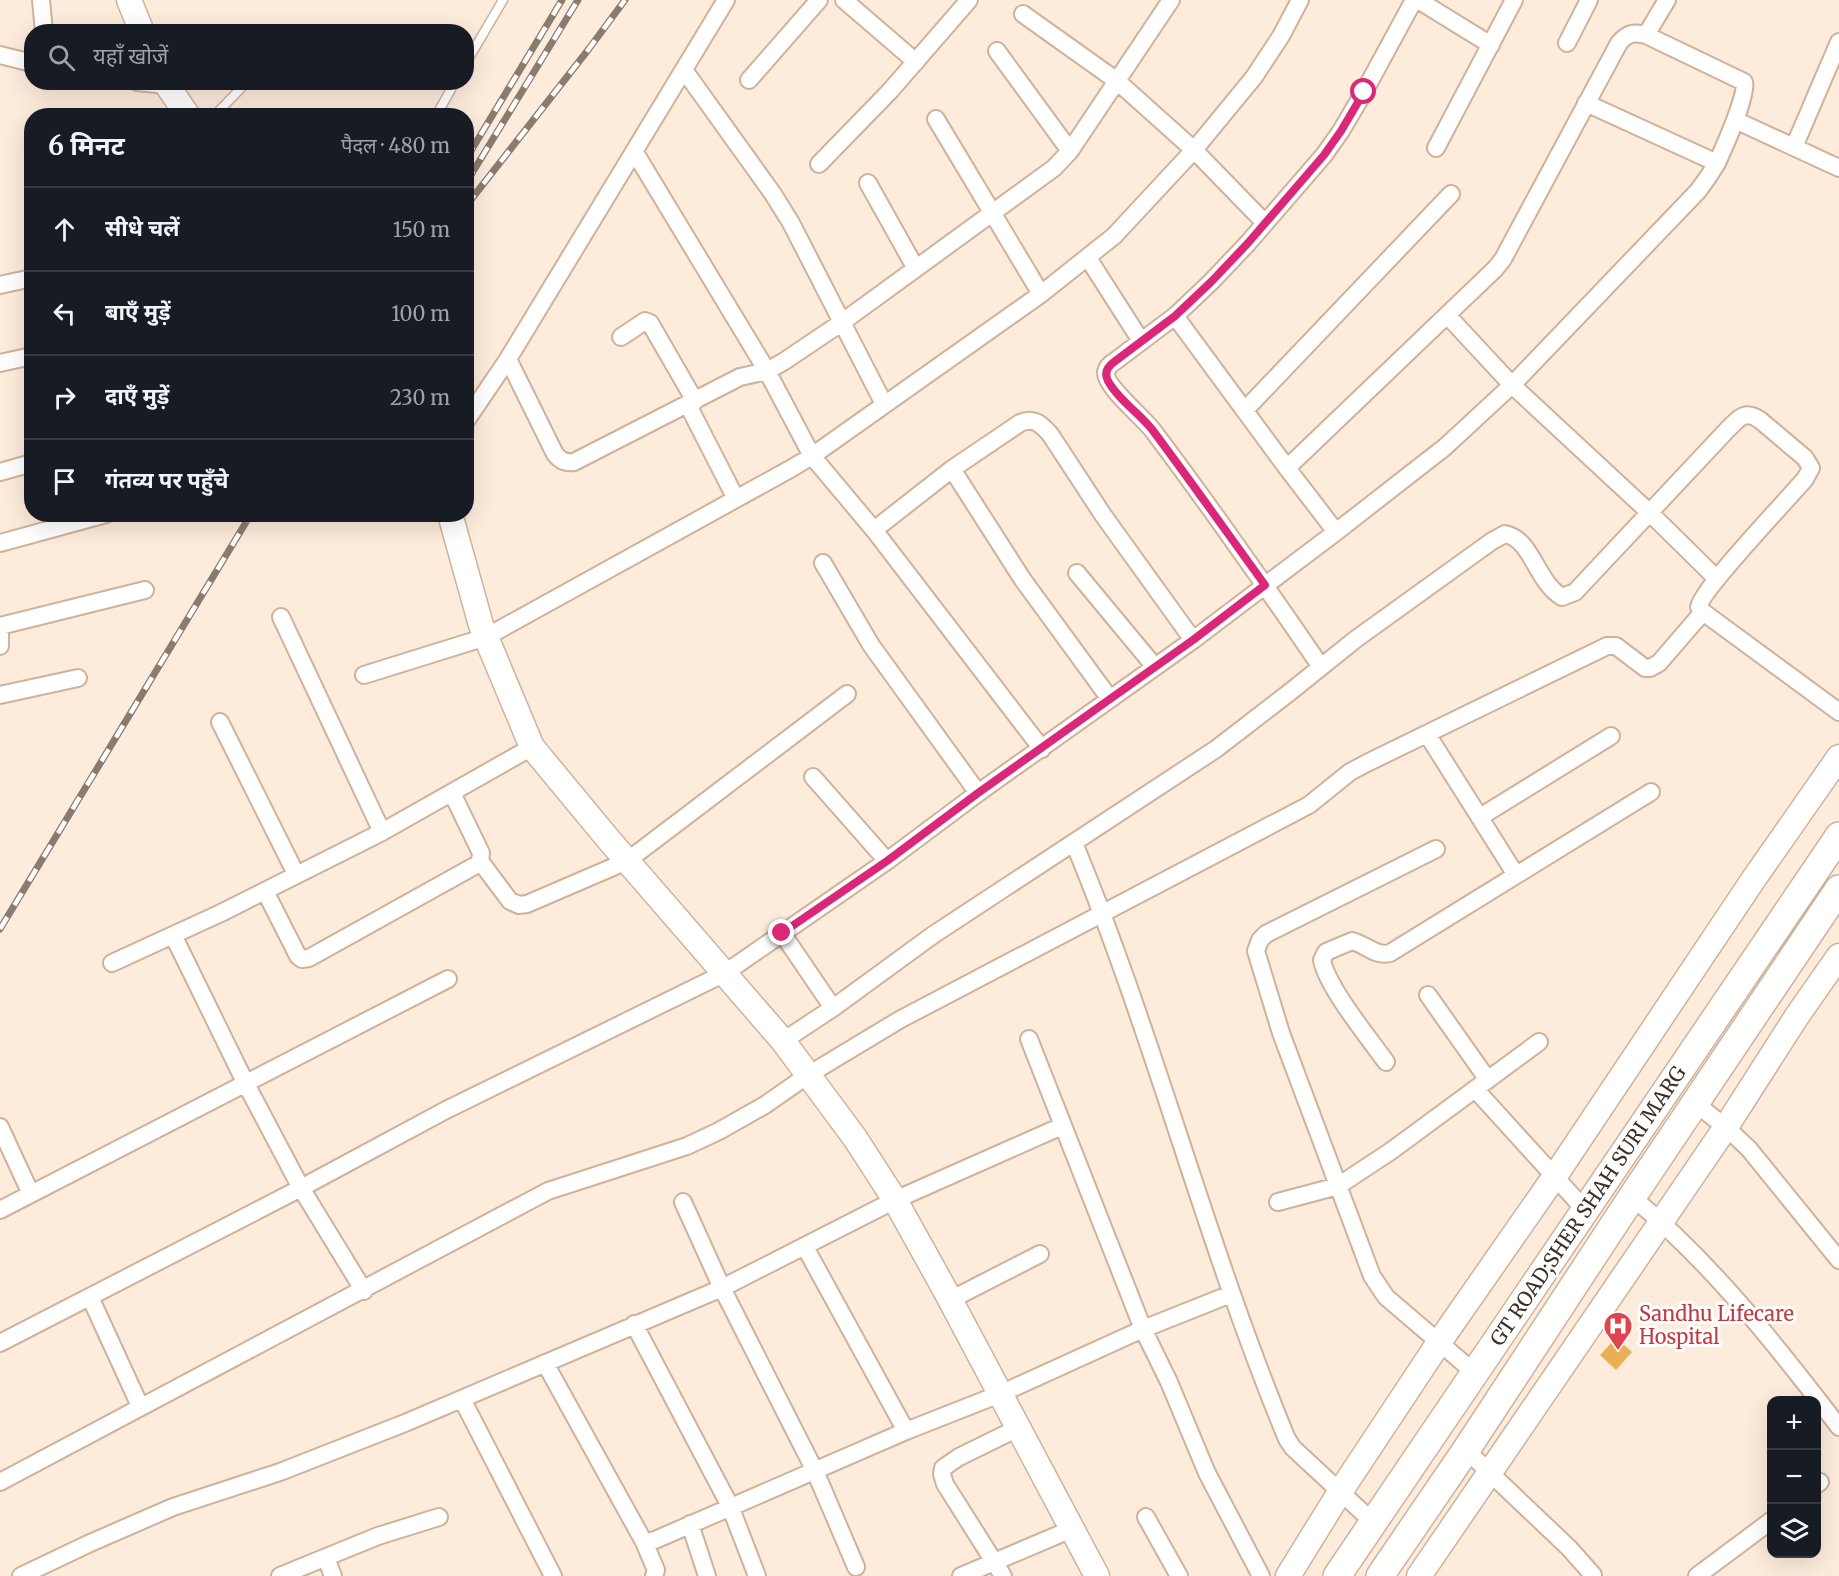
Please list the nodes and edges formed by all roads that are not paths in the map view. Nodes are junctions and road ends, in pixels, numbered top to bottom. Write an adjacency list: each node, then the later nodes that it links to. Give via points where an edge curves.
1 (41, 0): 15 (street)
2 (129, 0): 16 (main road)
3 (503, 0): 20 (lane)
4 (726, 0): 26 (street)
5 (819, 0): 27 (street)
6 (844, 0): 25 (street)
7 (969, 0): 25 (street)
8 (1300, 0): 40 (street, via 1266,60)
9 (1416, 0): 19 (street); 49 (street, via 1341,131)
10 (1514, 0): 19 (street)
11 (1589, 0): 18 (street)
12 (1667, 0): 17 (street)
13 (1169, 1): 28 (street)
14 (1023, 14): 28 (street)
15 (43, 24)
16 (139, 24)
17 (1646, 35): 32 (street, via 1635,32 1623,38); 37 (street, via 1743,82 1745,90)
18 (1567, 43)
19 (1491, 45): 39 (street)
20 (474, 49)
21 (1838, 50): 38 (street)
22 (997, 51): 42 (street)
23 (0, 55): 24 (street)
24 (24, 61)
25 (916, 62): 44 (street)
26 (684, 70): 41 (street); 57 (street, via 773,194)
27 (749, 80)
28 (1117, 81): 40 (street); 42 (street)
29 (170, 90): 33 (main road)
30 (239, 90): 34 (lane)
31 (451, 90): 35 (lane)
32 (1586, 103): 43 (street); 55 (street, via 1503,259)
33 (182, 108)
34 (222, 108)
35 (440, 108)
36 (936, 119): 48 (street)
37 (1735, 120): 38 (street); 43 (street)
38 (1794, 147): 45 (street)
39 (1436, 148)
40 (1194, 150): 49 (street); 50 (street, via 1136,214)
41 (634, 151): 61 (street); 63 (street)
42 (1070, 151): 48 (street, via 1054,168)
43 (1717, 163): 64 (street, via 1698,191)
44 (819, 164)
45 (1839, 168)
46 (868, 183): 51 (street)
47 (1452, 194): 68 (street)
48 (992, 212): 51 (street); 54 (street)
49 (1265, 224): 56 (street)
50 (1088, 258): 54 (street); 59 (street)
51 (915, 267): 57 (street)
52 (24, 280): 53 (street)
53 (0, 285)
54 (1041, 294): 66 (street)
55 (1447, 315): 64 (street); 71 (street)
56 (1175, 316): 59 (street); 68 (street)
57 (841, 322): 63 (street); 66 (street)
58 (621, 337): 65 (street, via 645,321 650,323)
59 (1141, 341): 84 (street, via 1108,366 1107,379 1152,429)
60 (24, 358): 62 (street)
61 (508, 359): 65 (street, via 555,454 566,463); 67 (street)
62 (0, 363)
63 (767, 371): 65 (street, via 740,377); 69 (street)
64 (1512, 385): 75 (street); 79 (street, via 1445,447)
65 (692, 403): 74 (street)
66 (884, 404): 69 (street)
67 (474, 409)
68 (1245, 410): 71 (street)
69 (812, 456): 74 (street); 78 (street)
70 (24, 465): 73 (street)
71 (1287, 468): 79 (street)
72 (952, 469): 78 (street); 90 (street, via 1028,419 1042,425); 98 (street, via 1023,580)
73 (0, 472)
74 (736, 499): 89 (street)
75 (1650, 513): 83 (street); 83 (street, via 1728,429 1746,415 1760,420 1805,458 1811,468 1805,479); 93 (street, via 1575,592 1562,597 1546,583 1524,545 1505,534 1468,557)
76 (77, 522): 80 (street)
77 (452, 522): 89 (main road)
78 (874, 530): 104 (street)
79 (1336, 532): 84 (street)
80 (0, 543)
81 (824, 563): 109 (street, via 871,645)
82 (1077, 573): 92 (street)
83 (1717, 579): 86 (street, via 1701,600 1699,607)
84 (1265, 585): 90 (street); 93 (street)
85 (145, 590): 88 (street)
86 (1703, 612): 99 (street); 101 (street, via 1654,667 1645,668 1616,646 1607,646)
87 (280, 617): 111 (street)
88 (0, 627): 91 (street)
89 (486, 637): 94 (street); 103 (main road)
90 (1193, 640): 92 (street)
91 (0, 646)
92 (1155, 667): 98 (street)
93 (1321, 667): 113 (street, via 1216,749)
94 (364, 675)
95 (78, 678): 97 (street)
96 (847, 694): 116 (street)
97 (0, 695)
98 (1110, 699): 104 (street)
99 (1839, 712)
100 (220, 722): 118 (street)
101 (1427, 734): 110 (street); 122 (street, via 1350,772 1309,805)
102 (1611, 736): 110 (street)
103 (532, 747): 108 (street); 116 (main road)
104 (1042, 749): 109 (street)
105 (1839, 757): 142 (main road)
106 (813, 777): 117 (street)
107 (1651, 792): 119 (street)
108 (452, 793): 111 (street); 115 (street, via 480,853)
109 (978, 793): 117 (street)
110 (1480, 817): 119 (street)
111 (382, 832): 118 (street)
112 (1839, 836): 150 (main road, GT ROAD;SHER SHAH SURI MARG)
113 (1074, 843): 122 (street); 130 (street, via 933,935)
114 (1436, 849): 143 (street, via 1266,934 1256,946 1281,1033)
115 (480, 861): 116 (street, via 510,901 519,905); 121 (street, via 302,959)
116 (627, 861): 127 (main road)
117 (887, 861): 123 (street)
118 (296, 874): 121 (street)
119 (1516, 875): 134 (street, via 1390,953 1378,953 1352,940 1322,956 1323,967 1344,1002)
120 (1839, 889): 138 (main road, GT ROAD;SHER SHAH SURI MARG)
121 (265, 891): 124 (street)
122 (1103, 914): 135 (street, via 901,1019); 158 (street)
123 (782, 933): 127 (street); 130 (street)
124 (173, 935): 126 (street); 136 (street)
125 (1839, 956): 141 (main road)
126 (112, 963)
127 (725, 973): 132 (main road); 144 (street, via 446,1110)
128 (448, 979): 136 (street)
129 (1428, 995): 137 (street)
130 (833, 1008): 132 (street)
131 (1029, 1039): 139 (street)
132 (783, 1041): 135 (main road)
133 (1539, 1042): 137 (street)
134 (1386, 1062)
135 (808, 1075): 147 (main road); 157 (street, via 719,1131 687,1146 548,1191)
136 (246, 1084): 144 (street); 145 (street)
137 (1481, 1084): 142 (street); 143 (street)
138 (1695, 1103): 141 (street); 146 (main road, GT ROAD;SHER SHAH SURI MARG)
139 (1062, 1126): 147 (street); 162 (street)
140 (0, 1127): 145 (street)
141 (1726, 1127): 152 (main road); 155 (street, via 1749,1149)
142 (1555, 1176): 150 (street); 163 (main road)
143 (1338, 1186): 149 (street); 163 (street, via 1379,1288)
144 (301, 1188): 157 (street); 159 (street)
145 (31, 1194): 151 (street)
146 (1632, 1197): 152 (street); 173 (main road, GT ROAD;SHER SHAH SURI MARG)
147 (896, 1200): 153 (street); 160 (main road)
148 (683, 1202): 156 (street)
149 (1278, 1202)
150 (1585, 1209): 166 (main road, GT ROAD;SHER SHAH SURI MARG)
151 (0, 1210)
152 (1661, 1221): 170 (street, via 1692,1250 1786,1358); 175 (main road)
153 (805, 1246): 156 (street); 172 (street)
154 (1040, 1254): 160 (street)
155 (1839, 1260)
156 (722, 1288): 161 (street); 174 (street)
157 (364, 1291): 169 (street)
158 (1231, 1294): 162 (street); 177 (street, via 1287,1440)
159 (90, 1297): 164 (street); 169 (street)
160 (950, 1300): 167 (main road)
161 (634, 1324): 165 (street); 178 (street)
162 (1143, 1329): 167 (street); 199 (street, via 1207,1473)
163 (1440, 1341): 166 (street); 177 (main road)
164 (0, 1343)
165 (545, 1363): 168 (street); 185 (street)
166 (1475, 1373): 181 (main road, GT ROAD;SHER SHAH SURI MARG)
167 (1000, 1394): 171 (main road); 172 (street)
168 (462, 1399): 189 (street, via 280,1472 173,1507); 192 (street)
169 (140, 1406): 176 (street)
170 (1839, 1427)
171 (1018, 1428): 184 (main road); 188 (street, via 953,1460 942,1474)
172 (906, 1431): 174 (street)
173 (1466, 1450): 175 (street); 202 (main road, GT ROAD;SHER SHAH SURI MARG)
174 (815, 1471): 178 (street); 187 (street)
175 (1489, 1472): 203 (main road); 204 (street)
176 (0, 1482)
177 (1340, 1492): 181 (street); 200 (main road)
178 (730, 1506): 182 (street); 195 (street)
179 (439, 1517): 186 (street)
180 (1146, 1517): 198 (street)
181 (1373, 1522): 201 (main road, GT ROAD;SHER SHAH SURI MARG)
182 (690, 1524): 185 (street); 194 (street)
183 (1767, 1524): 205 (street)
184 (1071, 1529): 188 (street); 197 (main road)
185 (644, 1542): 193 (street, via 656,1570)
186 (326, 1558): 190 (street); 191 (street)
187 (856, 1567)
188 (999, 1569): 196 (street)
189 (21, 1576)
190 (280, 1576)
191 (333, 1576)
192 (553, 1576)
193 (654, 1576)
194 (707, 1576)
195 (757, 1576)
196 (961, 1576)
197 (1097, 1576)
198 (1179, 1576)
199 (1261, 1576)
200 (1288, 1576)
201 (1337, 1576)
202 (1380, 1576)
203 (1419, 1576)
204 (1593, 1576)
205 (1697, 1576)

